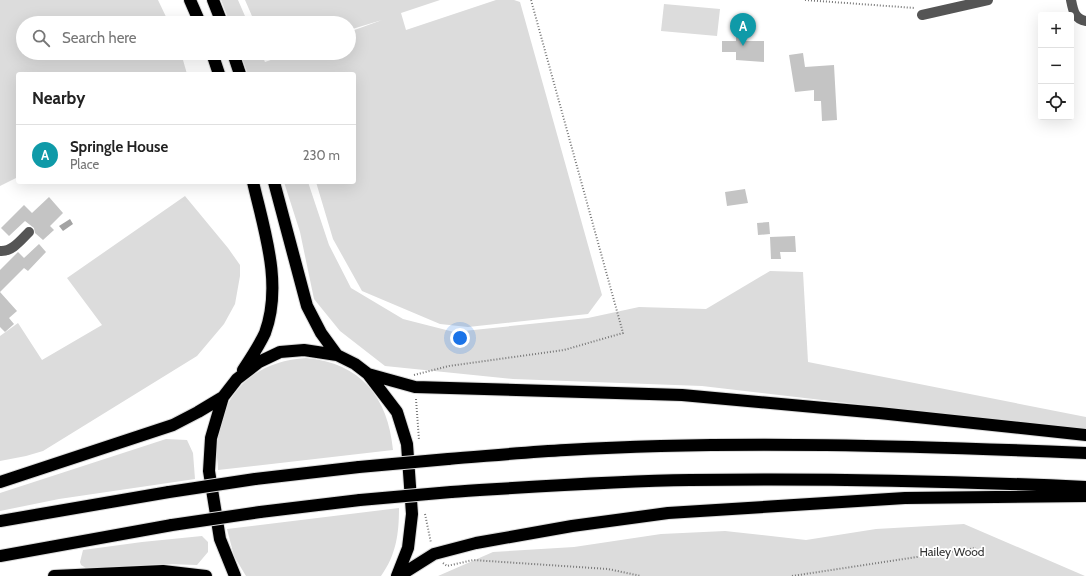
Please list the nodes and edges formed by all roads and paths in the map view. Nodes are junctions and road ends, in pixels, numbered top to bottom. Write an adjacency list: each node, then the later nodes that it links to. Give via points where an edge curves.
1 (190, 0): 8 (highway)
2 (213, 0): 9 (highway)
3 (531, 0): 22 (path, via 623,333 564,350 449,366 414,375)
4 (805, 0): 7 (path)
5 (988, 0): 7 (street)
6 (1071, 0): 10 (street, via 1075,14 1080,20)
7 (920, 12)
8 (197, 16)
9 (219, 16)
10 (1086, 21)
11 (214, 60): 13 (highway)
12 (235, 60): 14 (highway)
13 (218, 72)
14 (239, 72)
15 (252, 184): 21 (highway, via 270,259 272,289 270,313 264,333)
16 (275, 184): 19 (highway, via 307,306 313,321)
17 (29, 232): 18 (street, via 8,251)
18 (0, 251)
19 (337, 356): 20 (highway, via 355,364); 21 (highway, via 304,350 280,352 258,362)
20 (368, 374): 22 (highway); 38 (highway, via 397,412 406,444 412,514 408,548)
21 (237, 379): 23 (highway)
22 (415, 387): 24 (highway, via 682,395); 25 (path)
23 (223, 397): 27 (highway, via 173,424); 37 (highway, via 211,438 209,471 220,539)
24 (1086, 435)
25 (419, 443)
26 (1086, 453): 31 (highway, bridge, via 927,447 685,446 566,450 358,467 256,479)
27 (0, 482)
28 (1086, 487): 34 (highway, bridge, via 961,481 689,480 570,484 360,500 260,512)
29 (1086, 496): 33 (highway, via 904,498 668,513 572,526 476,543)
30 (424, 509): 33 (path)
31 (0, 521)
32 (976, 548): 40 (path)
33 (434, 554): 38 (highway); 39 (path, via 447,566 473,560 608,569)
34 (0, 556)
35 (54, 576): 36 (highway, via 163,571)
36 (206, 576)
37 (235, 576)
38 (398, 576)
39 (641, 576)
40 (792, 576)

